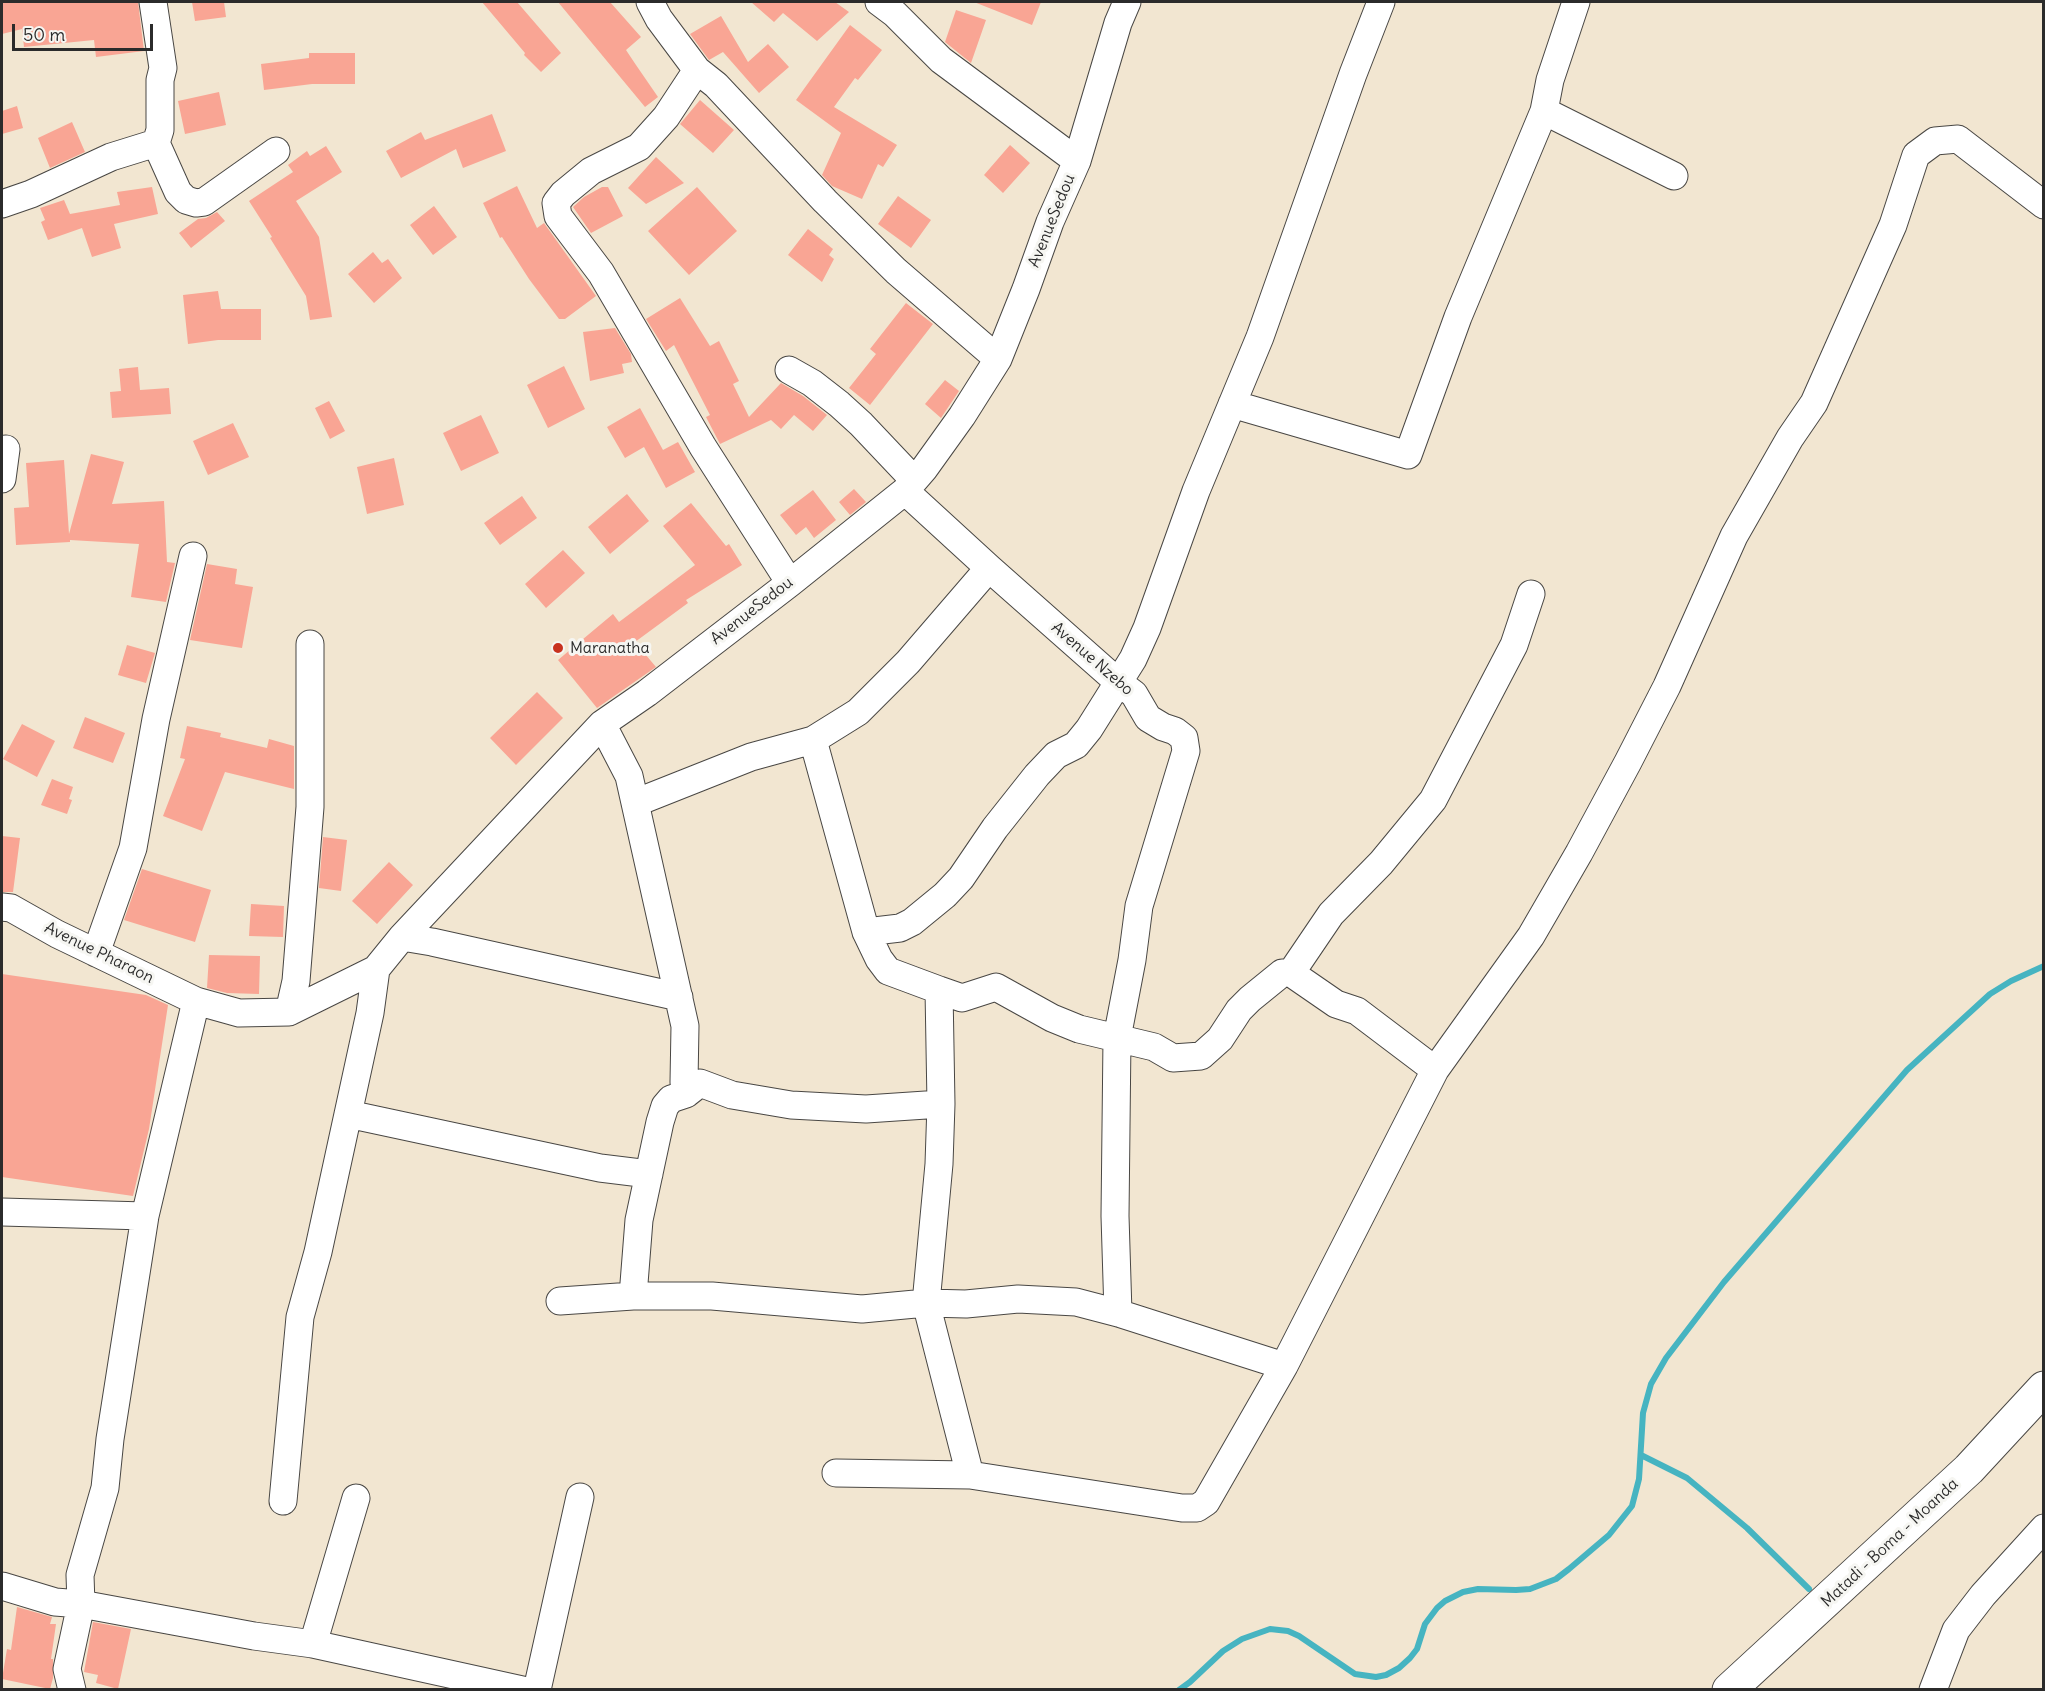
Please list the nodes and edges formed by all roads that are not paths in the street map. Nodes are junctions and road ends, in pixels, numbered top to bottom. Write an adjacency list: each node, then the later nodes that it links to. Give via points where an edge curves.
1 (153, 2): 9 (street, via 163,68)
2 (650, 2): 7 (street)
3 (879, 2): 11 (street, via 941,60)
4 (1381, 2): 17 (street)
5 (1576, 2): 8 (street)
6 (1122, 12): 11 (street, AvenueSedou)
7 (697, 69): 15 (street, via 896,271); 23 (street, via 666,117 639,147 591,171 563,194 556,203 558,216 601,273 703,447)
8 (1544, 111): 12 (street); 17 (street, via 1458,317 1408,455)
9 (156, 143): 10 (street, via 178,192 196,203 204,202); 13 (street, via 111,157)
10 (276, 152)
11 (1077, 161): 15 (street, AvenueSedou)
12 (1674, 177)
13 (2, 204)
14 (2043, 205): 41 (street, via 1958,139 1935,141 1916,155 1893,225 1814,403 1734,536 1667,686 1628,762 1530,936)
15 (998, 359): 20 (street, AvenueSedou, via 962,416)
16 (789, 370): 20 (street, Avenue Nzebo, via 861,424)
17 (1232, 404): 26 (street, via 1147,628)
18 (6, 449): 19 (street)
19 (2, 479)
20 (909, 486): 22 (street, Avenue Nzebo); 23 (street, AvenueSedou)
21 (193, 556): 33 (street, via 156,719 133,848)
22 (989, 568): 26 (street, Avenue Nzebo); 28 (street, via 908,662 858,712)
23 (790, 582): 27 (street, AvenueSedou)
24 (1532, 594): 35 (street, via 1514,645 1433,800 1381,863 1331,914)
25 (310, 644): 39 (street, via 310,807 296,981)
26 (1119, 682): 31 (street, via 1076,745 1056,755 1037,775 945,895 900,928); 40 (street, Avenue Nzebo, via 1134,694 1148,718 1184,738 1186,751 1140,906)
27 (602, 724): 29 (street, via 629,776); 32 (street, AvenueSedou)
28 (813, 740): 29 (street, via 751,757); 31 (street)
29 (635, 802): 37 (street)
30 (2, 907): 33 (street, Avenue Pharaon)
31 (866, 932): 36 (street, via 888,971)
32 (402, 938): 34 (street, AvenueSedou); 37 (street)
33 (96, 952): 38 (street, Avenue Pharaon)
34 (376, 969): 39 (street, AvenueSedou); 44 (street)
35 (1292, 974): 40 (street, via 1282,973 1250,999 1220,1040 1201,1056 1173,1058 1154,1047); 41 (street, via 1336,1004 1357,1011)
36 (939, 990): 40 (street, via 962,998 996,987 1070,1026); 43 (street)
37 (679, 997): 42 (street, via 685,1026)
38 (196, 1001): 39 (street, AvenueSedou, via 240,1013); 47 (street)
39 (289, 1011)
40 (1117, 1038): 51 (street)
41 (1435, 1070): 52 (street)
42 (686, 1094): 43 (street, via 700,1083 732,1095 791,1105 867,1109); 45 (street, via 671,1099 665,1106)
43 (941, 1104): 50 (street)
44 (348, 1114): 45 (street, via 600,1168); 58 (street, via 300,1317)
45 (648, 1174): 48 (street, via 639,1220)
46 (2, 1212): 47 (street)
47 (145, 1216): 61 (street, via 105,1488 80,1575)
48 (633, 1296): 49 (street); 50 (street, via 712,1296 862,1310)
49 (560, 1301)
50 (926, 1303): 51 (street, via 1018,1299 1076,1302); 55 (street)
51 (1118, 1313): 52 (street)
52 (1284, 1366): 55 (street, via 1213,1493 1197,1508)
53 (2043, 1388): 66 (highway, Matadi - Boma - Moanda, via 1969,1469)
54 (836, 1473): 55 (street)
55 (970, 1475)
56 (580, 1497): 65 (street)
57 (356, 1498): 62 (street)
58 (283, 1501)
59 (2043, 1528): 67 (street, via 1956,1630)
60 (2, 1586): 61 (street, via 55,1602)
61 (81, 1604): 62 (street); 63 (street, via 67,1669)
62 (313, 1644): 64 (street)
63 (72, 1689)
64 (522, 1689)
65 (537, 1689)
66 (1729, 1689)
67 (1933, 1689)

